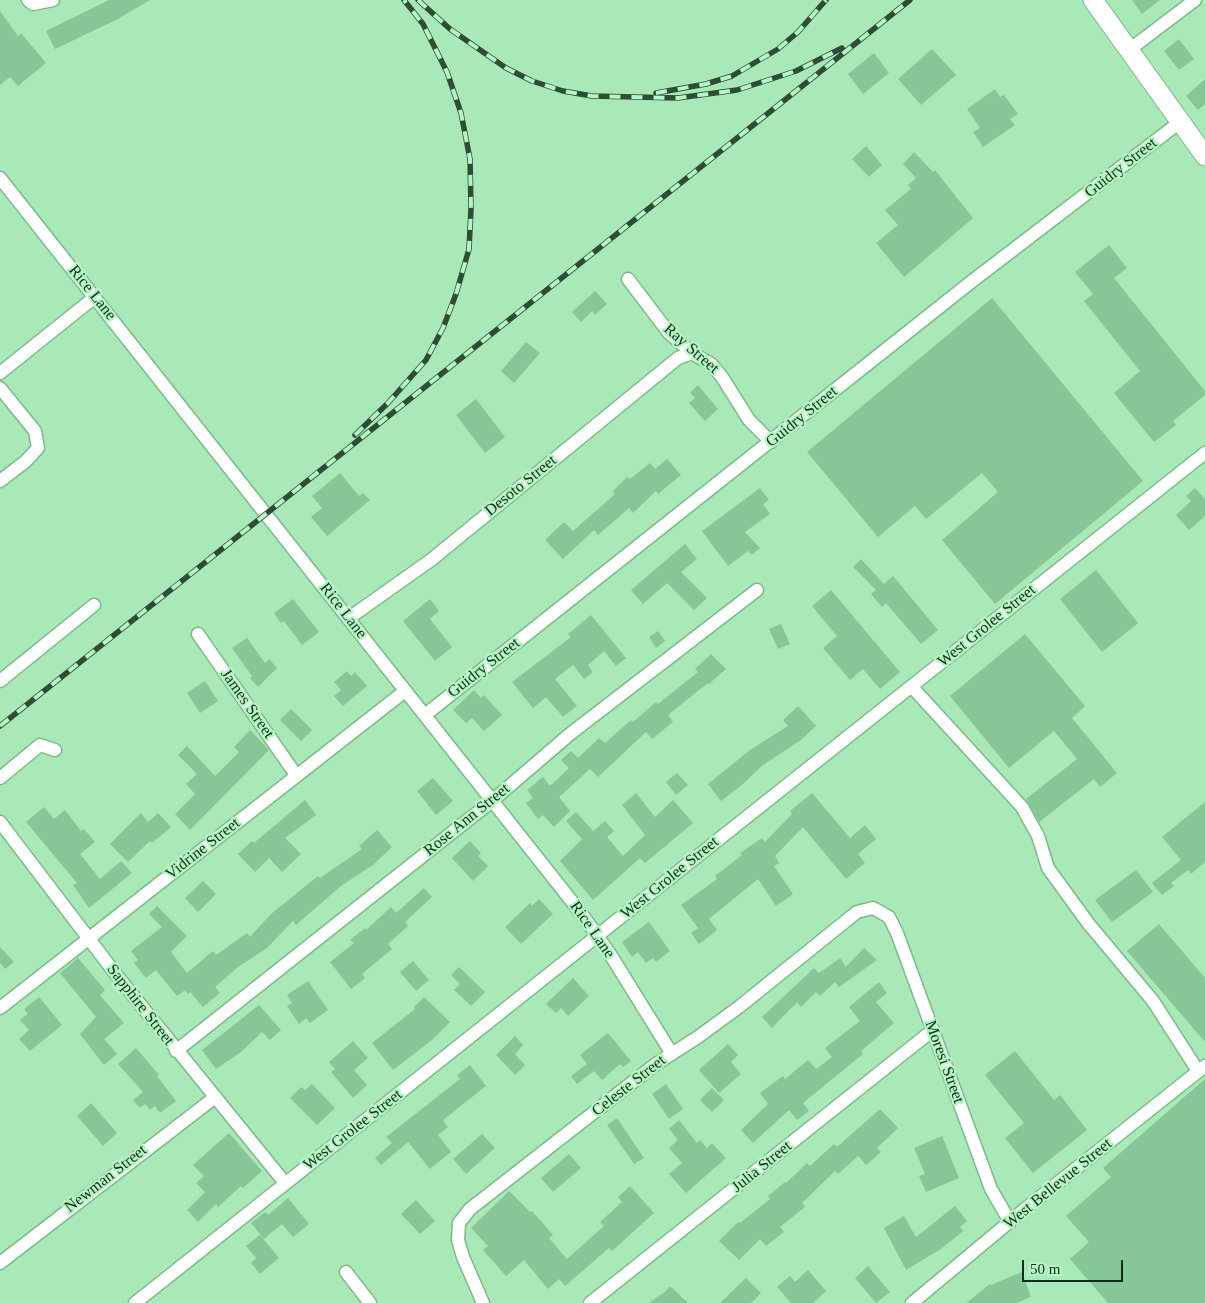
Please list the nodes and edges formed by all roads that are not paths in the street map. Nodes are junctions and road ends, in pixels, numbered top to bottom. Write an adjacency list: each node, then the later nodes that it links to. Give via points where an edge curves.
1 (28, 0): 2 (street, via 33,4)
2 (53, 0)
3 (1093, 0): 5 (street)
4 (1194, 0): 5 (street)
5 (1129, 50): 6 (street)
6 (1180, 122): 7 (street); 14 (street, Guidry Street, via 971,282)
7 (1205, 156)
8 (0, 178): 10 (street, Rice Lane)
9 (628, 279): 11 (street, Ray Street, via 669,333)
10 (95, 297): 12 (street); 19 (street, Rice Lane)
11 (692, 353): 14 (street, Ray Street, via 711,364 749,420); 19 (street, Desoto Street, via 678,358 431,560)
12 (0, 373)
13 (0, 388): 16 (street, via 35,431 38,448)
14 (771, 442): 24 (street, Guidry Street)
15 (1205, 453): 22 (street, West Grolee Street)
16 (0, 481)
17 (757, 590): 28 (street, Rose Ann Street, via 570,734)
18 (94, 605): 21 (street)
19 (349, 618): 23 (street, Rice Lane)
20 (198, 634): 26 (street, James Street)
21 (0, 681)
22 (912, 687): 31 (street, West Grolee Street); 37 (street, via 1022,808 1038,836 1048,868)
23 (405, 691): 24 (street, Rice Lane); 26 (street, Vidrine Street)
24 (425, 715): 28 (street, Rice Lane)
25 (55, 750): 27 (street, via 40,745)
26 (296, 775): 32 (street, Vidrine Street)
27 (0, 778)
28 (492, 801): 31 (street, Rice Lane); 35 (street, Rose Ann Street)
29 (0, 822): 32 (street, Sapphire Street)
30 (874, 908): 34 (street, Moresi Street, via 889,917); 36 (street, Celeste Street, via 857,912 739,1007)
31 (598, 936): 36 (street, Rice Lane); 39 (street, West Grolee Street)
32 (89, 940): 33 (street, Vidrine Street); 35 (street, Sapphire Street)
33 (0, 1008)
34 (934, 1030): 40 (street, Moresi Street, via 991,1189); 46 (street, Julia Street)
35 (176, 1051): 38 (street, Sapphire Street)
36 (672, 1054): 45 (street, Celeste Street, via 470,1209 459,1223 458,1240 463,1257)
37 (1202, 1069): 40 (street, West Bellevue Street)
38 (214, 1098): 39 (street, Sapphire Street); 41 (street, Newman Street)
39 (285, 1183): 43 (street, West Grolee Street)
40 (1010, 1222): 47 (street, West Bellevue Street)
41 (0, 1263)
42 (346, 1272): 44 (street)
43 (135, 1303)
44 (370, 1303)
45 (484, 1303)
46 (590, 1303)
47 (912, 1303)

